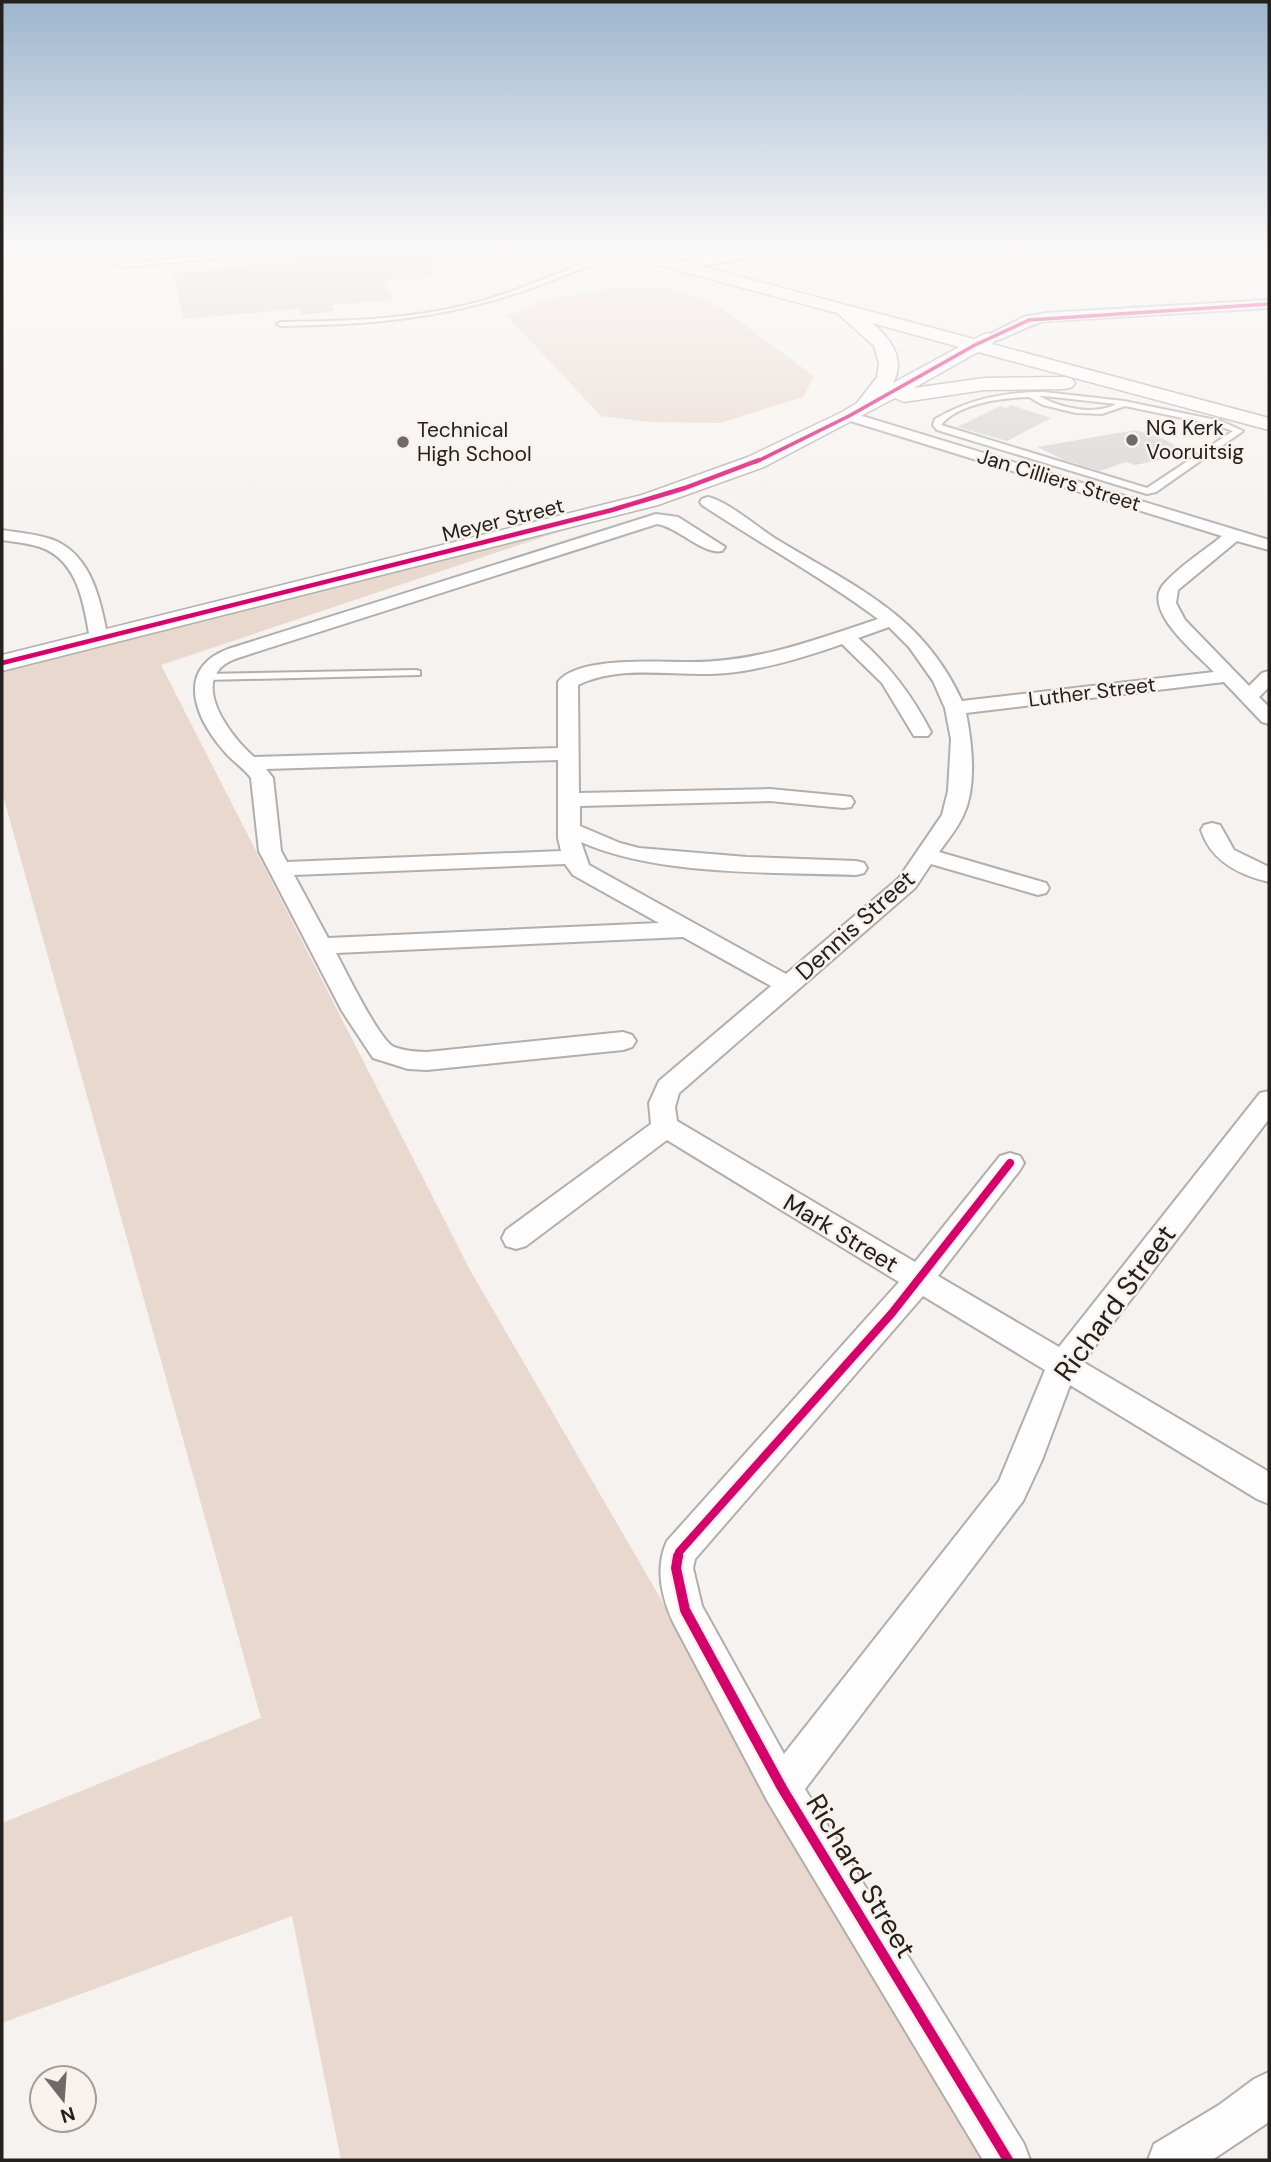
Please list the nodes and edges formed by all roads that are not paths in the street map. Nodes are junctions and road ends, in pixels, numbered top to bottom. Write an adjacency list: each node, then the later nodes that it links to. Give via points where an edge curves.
1 (886, 352): 6 (street, via 888,374)
2 (963, 352): 6 (street, Meyer Street)
3 (1015, 352): 5 (street)
4 (1015, 352): 8 (street)
5 (1157, 393): 6 (street, via 1076,384 995,383 929,390); 8 (street)
6 (857, 411): 11 (street, Jan Cilliers Street); 17 (street, Meyer Street, via 756,462 650,500)
7 (1269, 414): 8 (street)
8 (1232, 415): 8 (lane, via 1031,394 986,398 937,425 1147,491 1239,430); 9 (street)
9 (1269, 424)
10 (708, 502): 15 (street, Dennis Street, via 841,582)
11 (1235, 534): 13 (street, Jan Cilliers Street); 20 (street, via 1170,588 1164,601 1167,611)
12 (2, 535): 17 (street, via 51,545 70,560 91,599)
13 (1269, 545)
14 (716, 547): 21 (street, via 672,521 656,519 251,647 222,658)
15 (892, 620): 16 (street); 24 (street, Dennis Street, via 928,659)
16 (844, 636): 26 (street, via 881,667); 27 (street, via 728,667 630,669 577,676 568,682)
17 (99, 639): 18 (street, Meyer Street)
18 (2, 663)
19 (416, 673): 21 (lane)
20 (1228, 676): 23 (street); 24 (street, Luther Street)
21 (205, 677): 28 (street, via 207,706 225,738)
22 (1269, 677): 23 (street)
23 (1248, 697): 25 (street)
24 (955, 708): 33 (street, Dennis Street, via 961,739 959,791 953,815)
25 (1269, 718)
26 (920, 732)
27 (568, 754): 28 (street); 29 (street)
28 (249, 763): 36 (street, via 262,778 267,840)
29 (568, 800): 30 (street, via 770,794); 31 (street)
30 (843, 802)
31 (569, 828): 34 (street); 35 (street, via 639,855)
32 (1212, 830): 37 (street, via 1223,853)
33 (927, 856): 38 (street); 41 (street, Dennis Street, via 907,883)
34 (573, 857): 36 (street); 39 (street, via 582,870)
35 (856, 868)
36 (280, 869): 40 (street)
37 (1269, 875)
38 (1038, 888)
39 (687, 929): 40 (street); 41 (street)
40 (322, 946): 42 (street, via 355,1011 383,1052 392,1056 458,1059)
41 (788, 985): 44 (street, Dennis Street, via 668,1088 661,1100)
42 (622, 1041)
43 (1269, 1100): 48 (street, Richard Street)
44 (666, 1127): 46 (street); 47 (street, Mark Street)
45 (1010, 1163): 47 (street, Richard Street)
46 (516, 1238)
47 (919, 1280): 48 (street, Mark Street); 50 (street, Richard Street, via 679,1552 676,1569 685,1610)
48 (1062, 1366): 49 (street, Mark Street); 50 (street, Richard Street, via 1030,1455 1011,1491)
49 (1269, 1489)
50 (782, 1788): 52 (street, Richard Street)
51 (1269, 2094): 53 (street, via 1235,2121)
52 (1009, 2160)
53 (1170, 2160)

